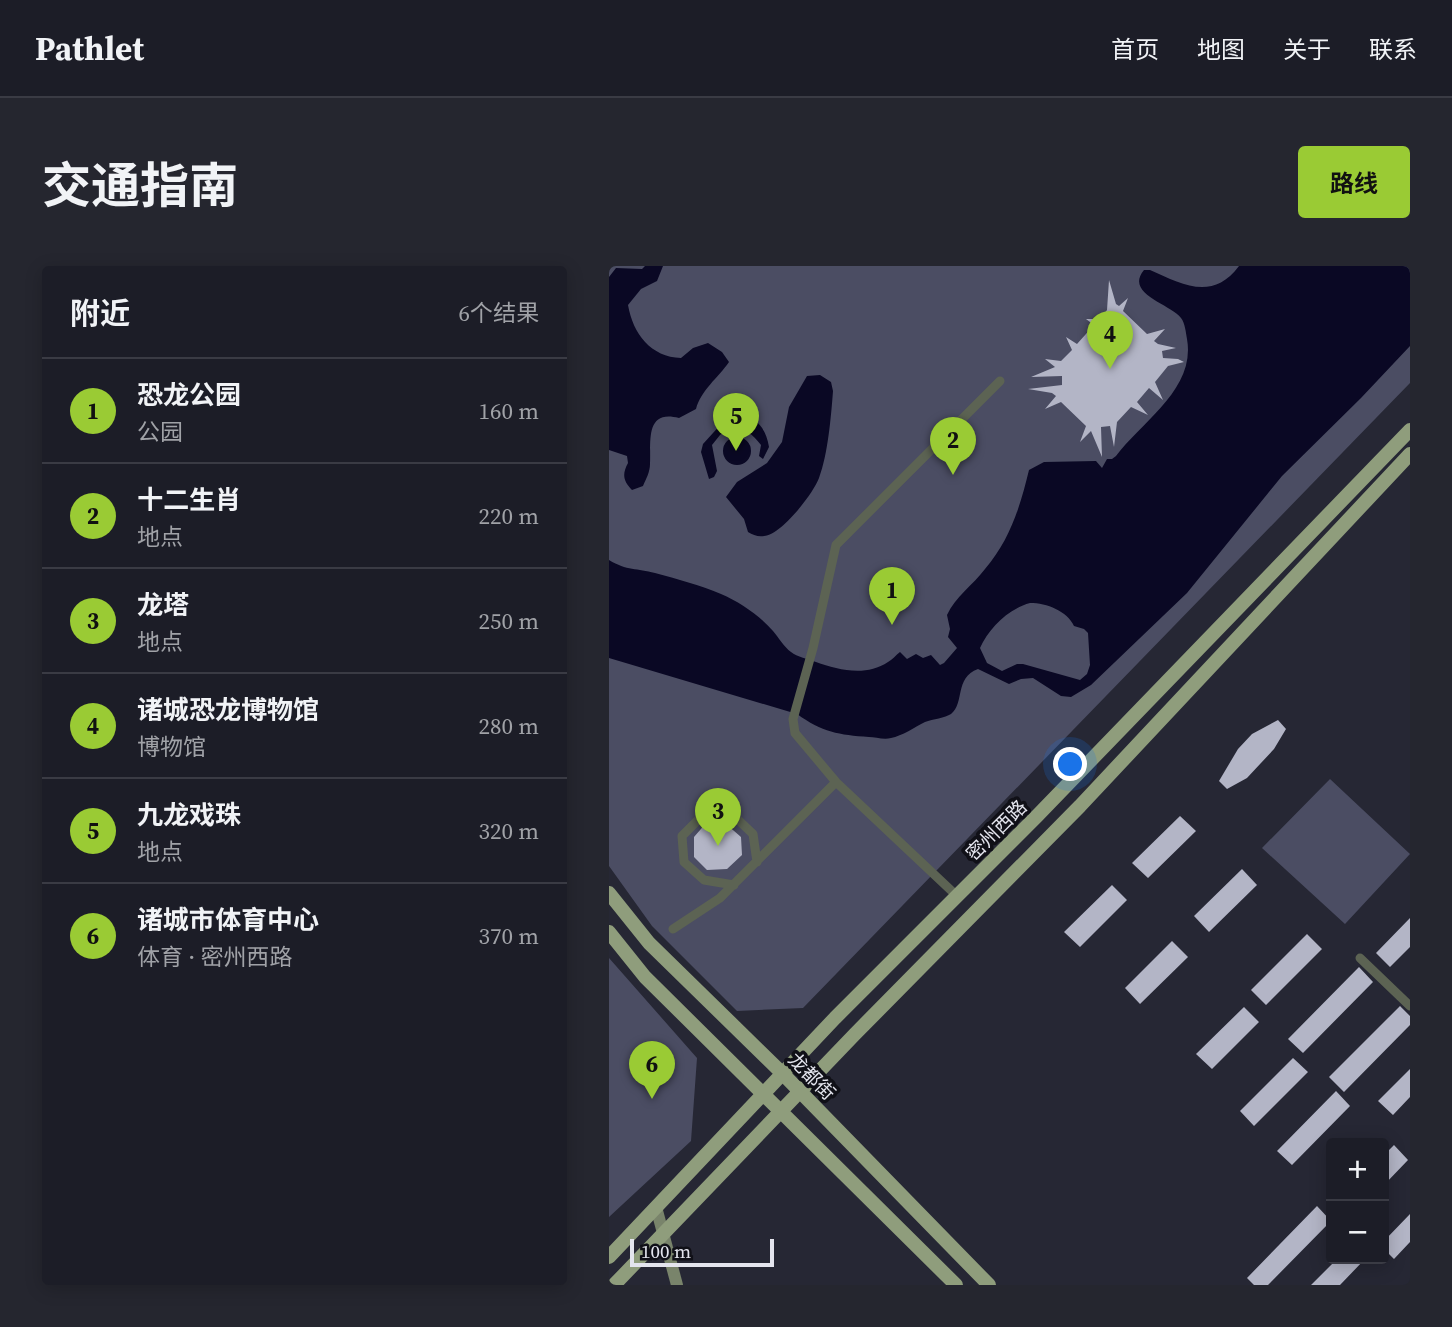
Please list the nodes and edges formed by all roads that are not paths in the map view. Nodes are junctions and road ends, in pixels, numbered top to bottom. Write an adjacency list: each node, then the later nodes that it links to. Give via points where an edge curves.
1 (1000, 380): 4 (street, via 836,545 793,719 795,733)
2 (1410, 430): 8 (main road, 密州西路)
3 (1410, 454): 14 (main road, via 1080,806)
4 (836, 782): 5 (street); 8 (street)
5 (757, 862): 6 (street); 6 (street, via 753,834 733,815 705,813 682,836 684,862 704,880)
6 (734, 885): 9 (street)
7 (609, 893): 13 (main road, 龙都街, via 649,943)
8 (957, 896): 13 (main road, 密州西路)
9 (673, 929)
10 (609, 932): 15 (main road, via 645,977)
11 (1360, 958): 12 (street)
12 (1410, 1006)
13 (783, 1074): 14 (main road, 龙都街); 15 (main road, 密州西路)
14 (801, 1092): 16 (main road); 23 (main road, 龙都街)
15 (764, 1093): 16 (main road); 17 (main road, 密州西路)
16 (783, 1112): 18 (main road); 22 (main road)
17 (656, 1207): 18 (main road); 19 (main road, 密州西路)
18 (663, 1233): 20 (main road); 21 (main road)
19 (609, 1257)
20 (614, 1285)
21 (677, 1285)
22 (956, 1285)
23 (989, 1285)

